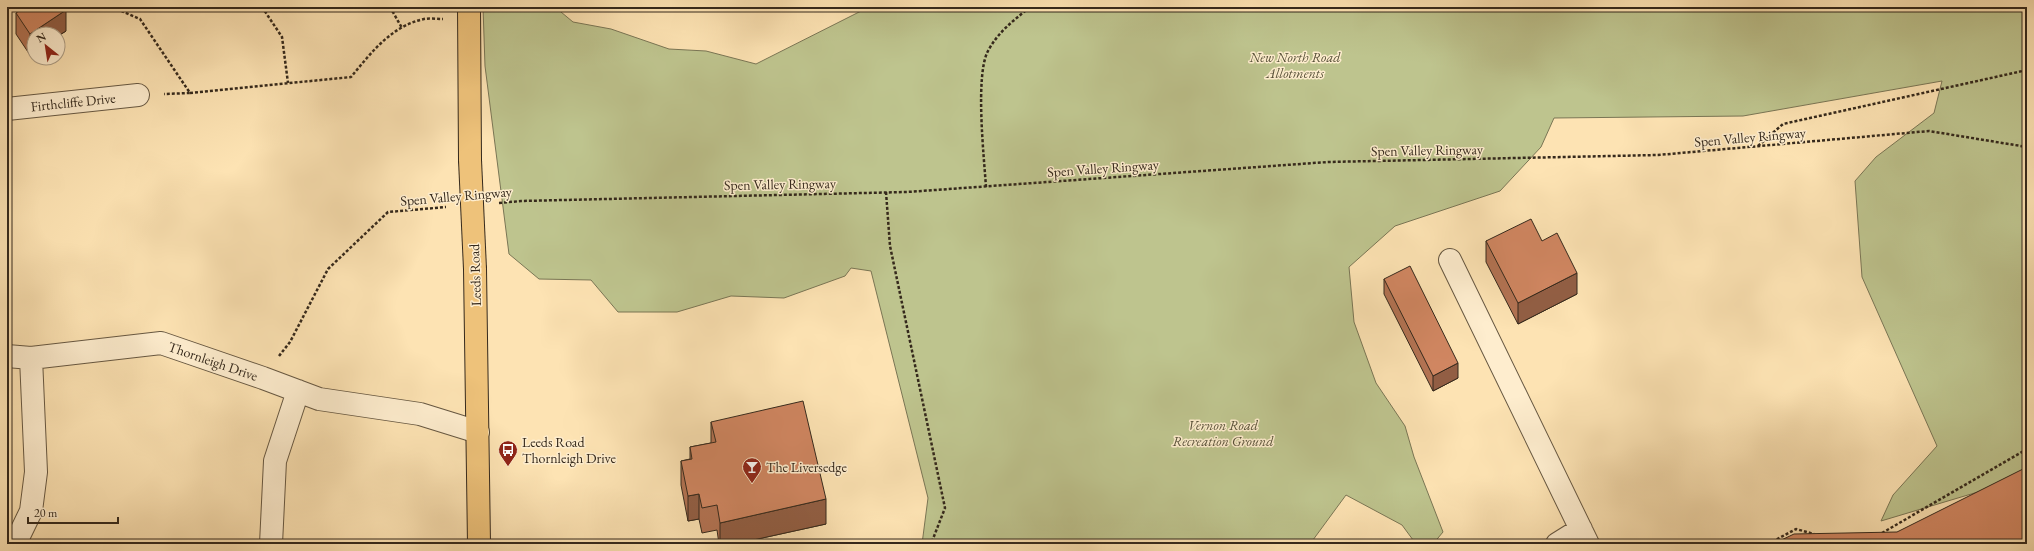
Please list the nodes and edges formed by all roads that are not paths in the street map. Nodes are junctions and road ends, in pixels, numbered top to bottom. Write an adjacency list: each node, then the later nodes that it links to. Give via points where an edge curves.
1 (469, 12): 8 (main road, Leeds Road, bridge, via 470,160)
2 (138, 95): 3 (street, Firthcliffe Drive)
3 (7, 108)
4 (1450, 260): 9 (street)
5 (7, 356): 6 (street, Thornleigh Drive)
6 (31, 358): 7 (street, Thornleigh Drive, via 161,343); 10 (street, via 36,472 31,511)
7 (298, 391): 8 (street, Thornleigh Drive, via 319,399 420,414); 11 (street, via 275,461)
8 (478, 432): 12 (main road, Leeds Road)
9 (1585, 536): 13 (street)
10 (15, 544)
11 (272, 544)
12 (479, 544)
13 (1557, 544)

